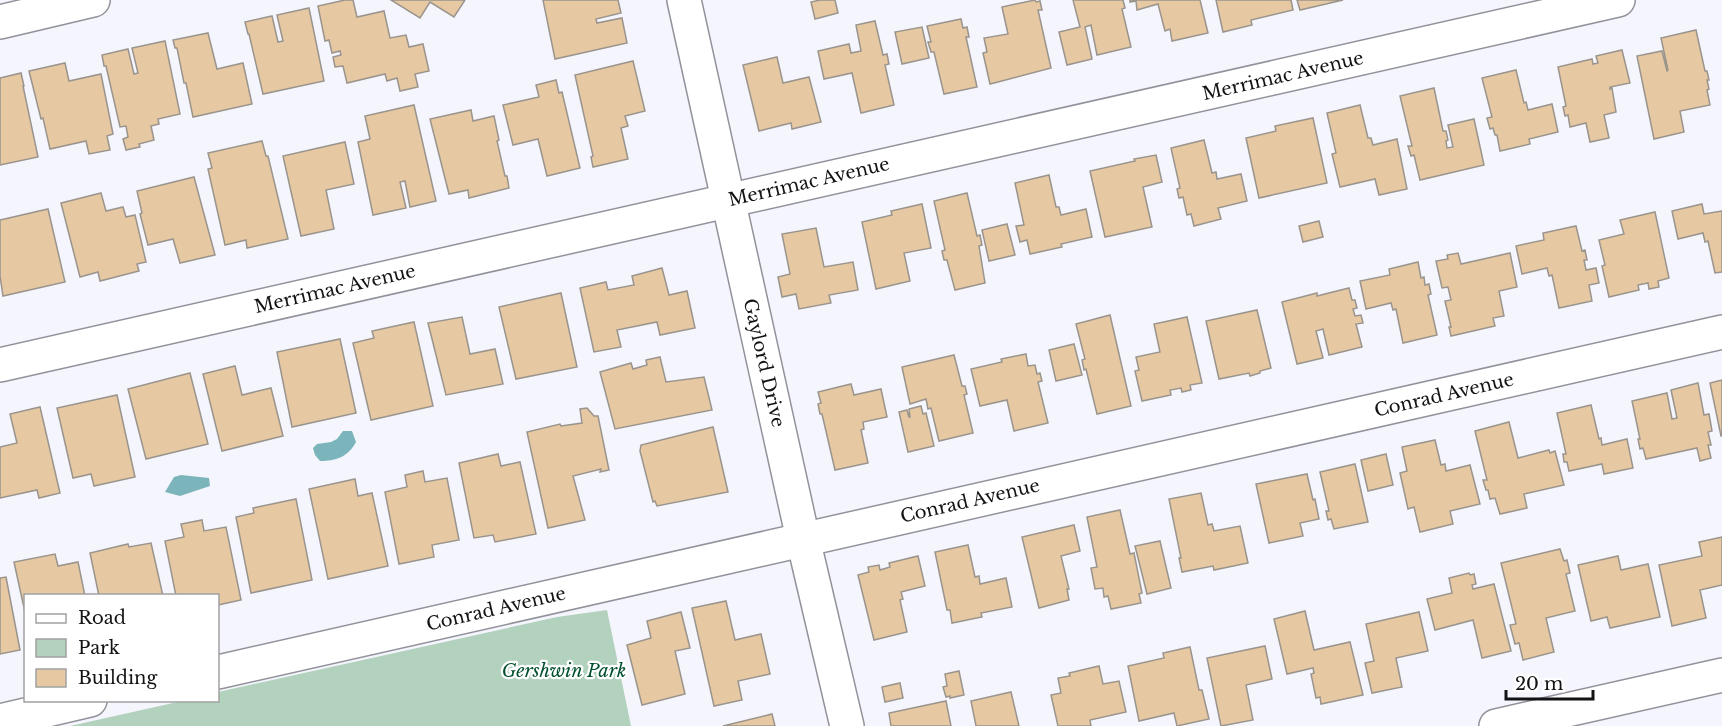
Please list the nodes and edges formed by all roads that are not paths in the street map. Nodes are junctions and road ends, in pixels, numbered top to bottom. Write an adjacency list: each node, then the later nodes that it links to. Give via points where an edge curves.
1 (93, 0): 4 (street)
2 (684, 0): 5 (street, Gaylord Drive)
3 (1618, 0): 5 (street, Merrimac Avenue)
4 (0, 22)
5 (728, 201): 7 (street, Merrimac Avenue); 8 (street, Gaylord Drive)
6 (1722, 332): 8 (street, Conrad Avenue)
7 (0, 365)
8 (803, 539): 9 (street, Conrad Avenue); 13 (street, Gaylord Drive)
9 (219, 672)
10 (1722, 675): 14 (street)
11 (81, 702): 12 (street)
12 (0, 721)
13 (847, 726)
14 (1496, 726)

